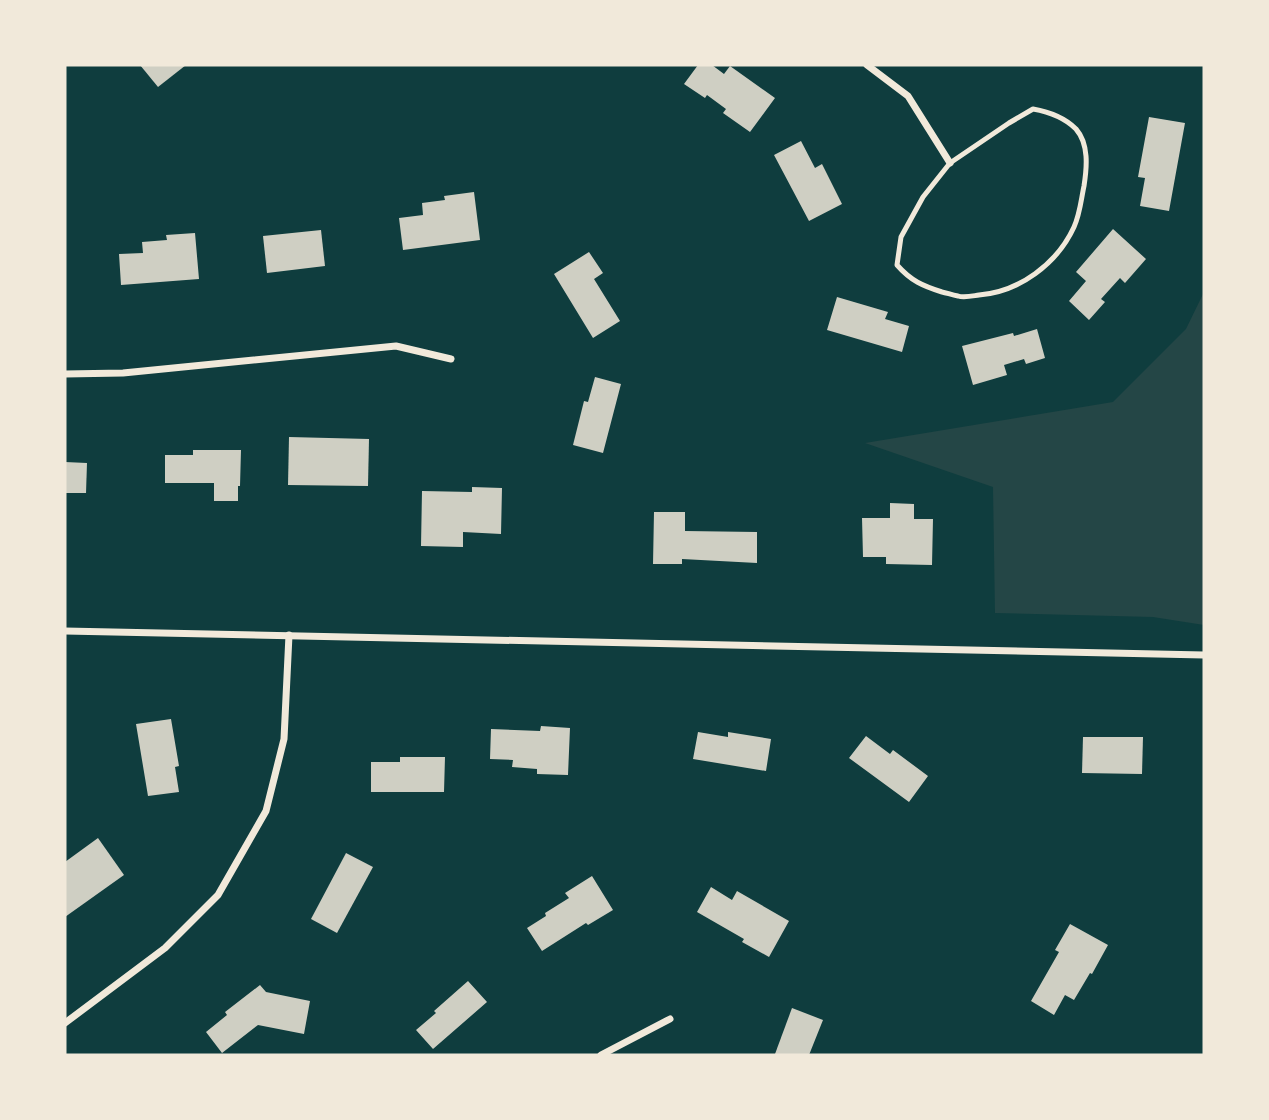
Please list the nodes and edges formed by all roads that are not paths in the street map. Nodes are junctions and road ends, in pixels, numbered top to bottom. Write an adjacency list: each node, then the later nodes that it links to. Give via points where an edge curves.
1 (867, 65): 2 (street, via 908,96)
2 (950, 163): 2 (lane, via 1034,109 1062,118 1081,137 1087,169 1080,210 1073,229 1036,275 988,295 960,297 924,286 897,265 901,237 923,197)
3 (451, 359): 4 (street, via 396,346 124,373)
4 (65, 374)
5 (65, 631): 6 (street)
6 (289, 635): 7 (street); 9 (street, via 284,739 266,811 225,883 164,948)
7 (1204, 655)
8 (670, 1019): 10 (street)
9 (65, 1023)
10 (601, 1055)

